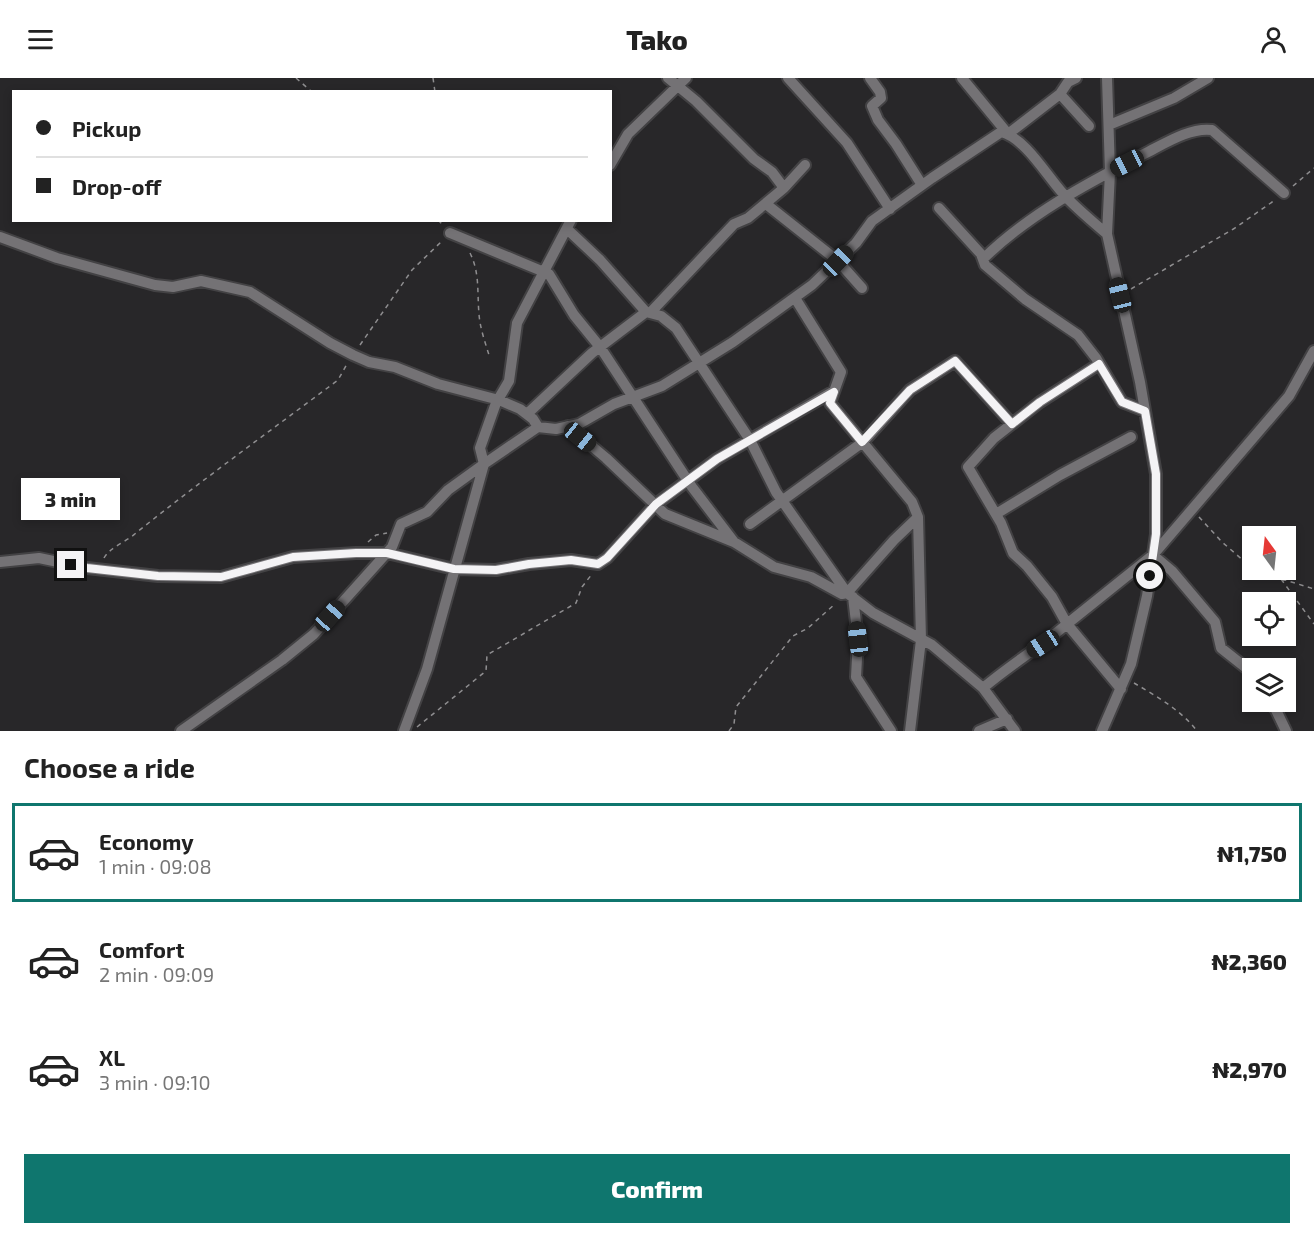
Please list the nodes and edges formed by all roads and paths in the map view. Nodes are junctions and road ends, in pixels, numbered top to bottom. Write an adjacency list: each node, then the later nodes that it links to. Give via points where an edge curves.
1 (296, 78): 12 (path)
2 (668, 78): 11 (street)
3 (686, 78): 11 (street)
4 (789, 78): 27 (street, via 847,143)
5 (870, 78): 21 (street, via 880,92 881,98 872,106 878,120)
6 (963, 78): 16 (street)
7 (1056, 78): 13 (street)
8 (1076, 78): 13 (street)
9 (1107, 78): 14 (street)
10 (1208, 78): 14 (street, via 1174,98)
11 (678, 87): 17 (street, via 627,134); 22 (street, via 772,172)
12 (310, 90)
13 (1062, 91): 15 (street); 16 (street)
14 (1109, 125): 20 (street)
15 (1089, 126)
16 (1008, 134): 21 (street, via 1000,132); 24 (street)
17 (612, 161)
18 (805, 165): 22 (street)
19 (1314, 168): 23 (path)
20 (1110, 172): 23 (street, via 1202,128 1212,129); 24 (street); 30 (street)
21 (922, 185): 27 (street)
22 (784, 188): 25 (street)
23 (1284, 193): 37 (path, via 1234,228)
24 (1066, 197): 30 (street); 33 (street)
25 (766, 204): 34 (street); 39 (street, via 734,224)
26 (939, 208): 33 (street)
27 (890, 209): 34 (street, via 872,221)
28 (569, 225): 35 (street); 39 (street)
29 (450, 233): 32 (street); 42 (path, via 412,270)
30 (1107, 234): 37 (street)
31 (0, 237): 42 (street, via 57,258 154,285 173,287 201,281 250,292)
32 (462, 239): 35 (street); 43 (path, via 475,263 479,313)
33 (982, 259): 45 (street, via 985,266 1025,299 1078,335)
34 (838, 261): 36 (street); 38 (street)
35 (545, 272): 40 (street); 48 (street, via 517,322 509,381)
36 (862, 288)
37 (1120, 295): 49 (street)
38 (795, 298): 44 (street); 46 (street, via 841,372)
39 (648, 313): 40 (street); 44 (street, via 661,316 676,328)
40 (600, 347): 47 (street); 50 (street)
41 (1314, 351): 61 (street, via 1289,396)
42 (353, 355): 48 (street); 74 (path, via 338,380 108,551)
43 (489, 355)
44 (700, 362): 47 (street, via 662,386); 55 (street)
45 (1099, 364): 49 (street, via 1122,402); 51 (street)
46 (834, 392): 55 (street); 56 (street, via 830,403)
47 (632, 397): 52 (street); 58 (street)
48 (499, 400): 50 (street); 57 (street, via 480,448)
49 (1145, 411): 69 (street, via 1156,474)
50 (527, 414): 53 (street)
51 (1012, 424): 56 (street, via 955,361 910,390); 62 (street, via 993,438 968,467)
52 (568, 426): 53 (street); 60 (street)
53 (538, 427): 57 (street)
54 (1131, 437): 62 (street)
55 (750, 440): 58 (street); 59 (street)
56 (862, 442): 59 (street); 63 (street, via 912,502)
57 (484, 464): 65 (street, via 448,490 427,512 401,524); 73 (street)
58 (688, 481): 60 (street); 66 (street)
59 (782, 500): 64 (street); 78 (street)
60 (656, 504): 66 (street, via 665,514); 72 (street)
61 (1191, 511): 69 (street); 70 (path)
62 (996, 514): 79 (street, via 1013,553 1052,597)
63 (918, 517): 78 (street); 81 (street)
64 (750, 524)
65 (398, 531): 67 (path, via 376,535); 68 (street)
66 (734, 542): 78 (street, via 774,567 812,577)
67 (356, 553): 68 (street); 74 (street, via 293,557 221,577)
68 (387, 553): 73 (street); 88 (street, via 314,634)
69 (1153, 555): 79 (street); 82 (street, via 1172,571 1215,622 1221,648); 83 (street)
70 (1242, 559)
71 (0, 562): 74 (street, via 39,558)
72 (598, 564): 73 (street, via 571,560 496,570); 90 (path, via 576,603 487,655 486,671)
73 (454, 569): 89 (street, via 427,669)
74 (99, 570)
75 (1282, 580): 80 (path)
76 (1284, 580): 77 (path)
77 (1314, 589)
78 (850, 595): 81 (street); 91 (path, via 793,636 736,707); 92 (street, via 858,639 856,677)
79 (1067, 624): 84 (street); 85 (street)
80 (1314, 624)
81 (921, 640): 84 (street); 93 (street)
82 (1242, 665)
83 (1126, 678): 85 (street); 97 (path, via 1157,697)
84 (983, 688): 87 (street)
85 (1121, 689): 96 (street)
86 (1277, 712): 98 (street)
87 (1007, 719): 94 (street); 95 (street)
88 (181, 731)
89 (404, 731)
90 (412, 731)
91 (729, 731)
92 (891, 731)
93 (910, 731)
94 (979, 731)
95 (1015, 731)
96 (1101, 731)
97 (1197, 731)
98 (1286, 731)

